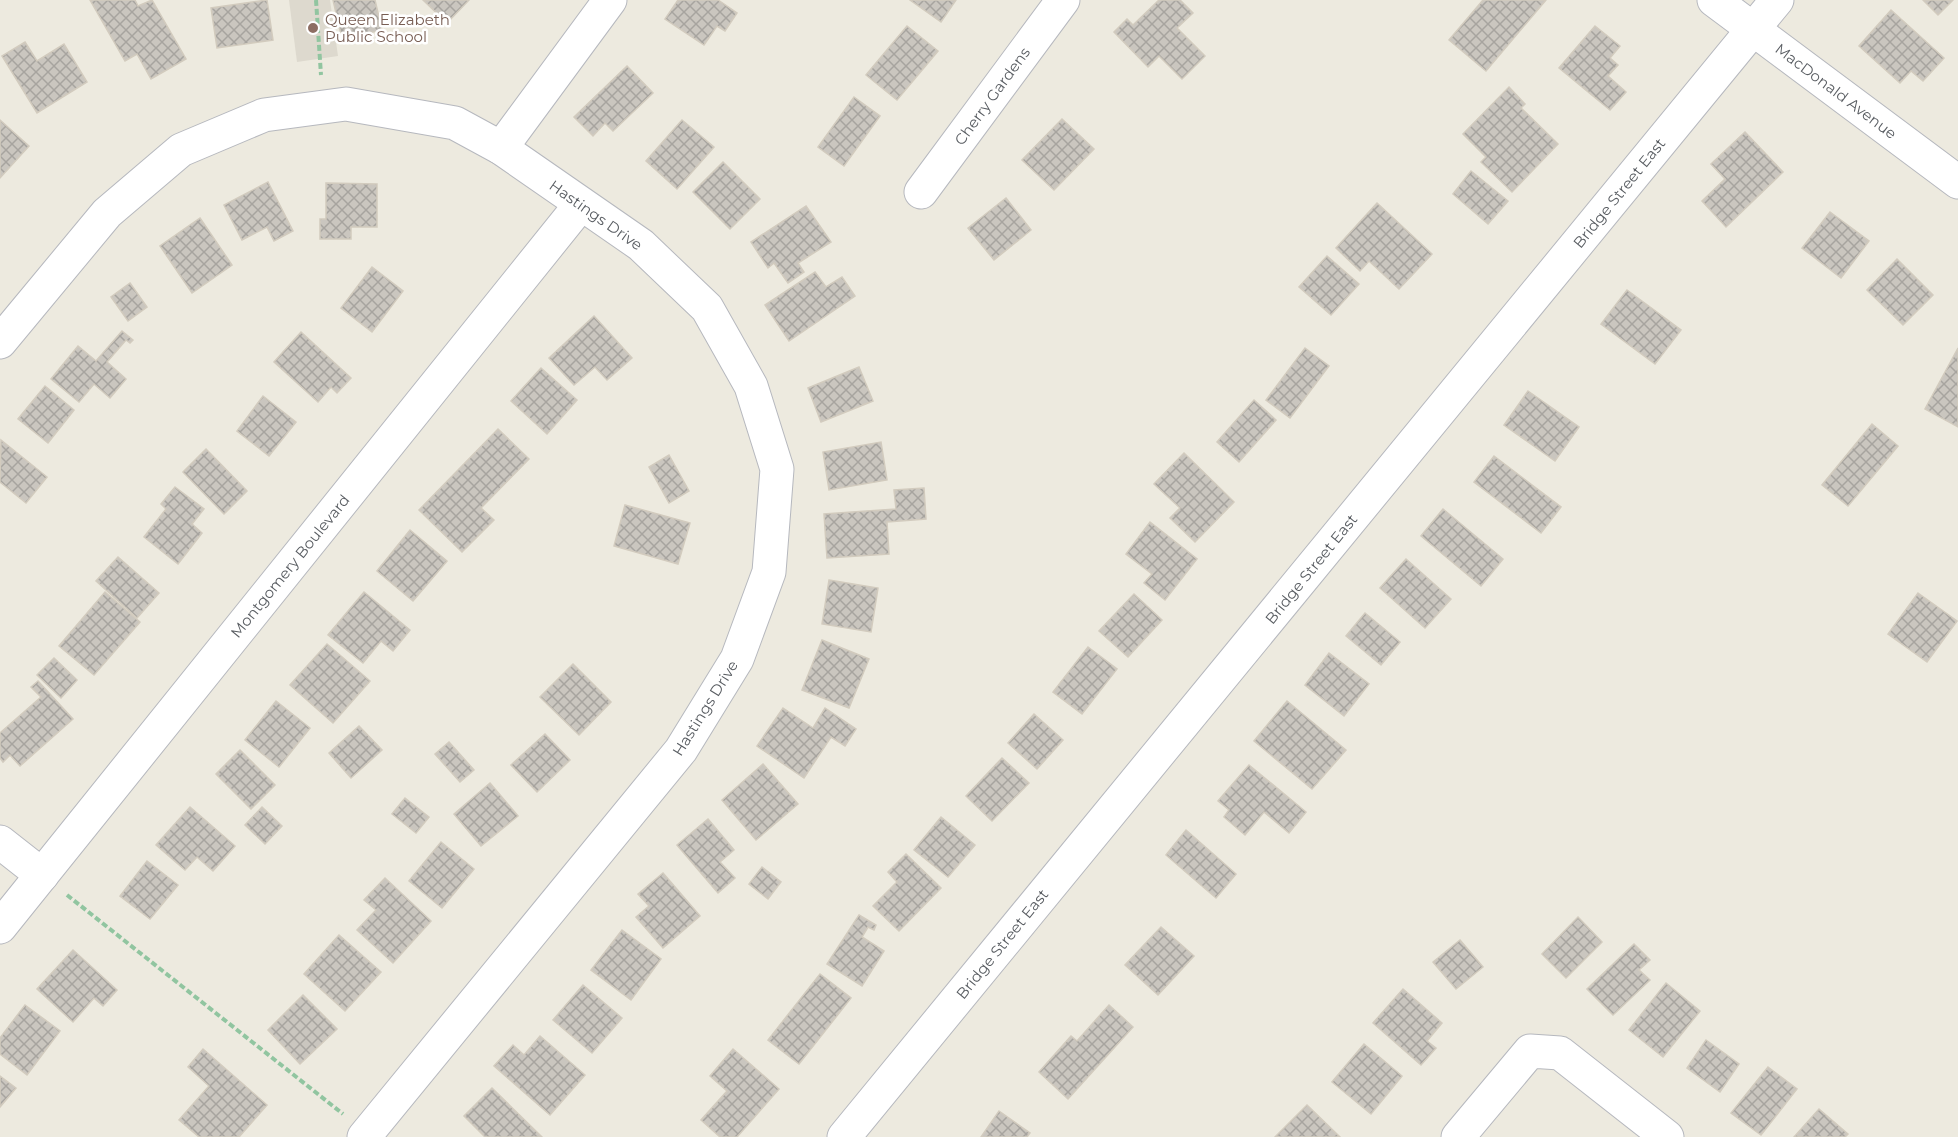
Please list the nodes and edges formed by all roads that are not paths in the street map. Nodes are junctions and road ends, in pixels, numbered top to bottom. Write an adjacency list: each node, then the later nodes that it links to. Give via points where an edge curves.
1 (610, 0): 6 (street)
2 (1063, 0): 8 (street, Cherry Gardens)
3 (1714, 0): 5 (street, MacDonald Avenue)
4 (1777, 0): 5 (street, Bridge Street East)
5 (1753, 28): 7 (street, MacDonald Avenue); 15 (street, Bridge Street East)
6 (501, 148): 9 (street, Hastings Drive); 10 (street, Hastings Drive, via 455,123 346,104 264,115 181,150 107,213)
7 (1958, 182)
8 (921, 192)
9 (581, 204): 12 (street, Montgomery Boulevard); 14 (street, Hastings Drive, via 641,245 707,308 751,386 777,469 769,572 737,659 681,750)
10 (0, 342)
11 (0, 842): 12 (street)
12 (42, 875): 13 (street, Montgomery Boulevard)
13 (0, 927)
14 (368, 1136)
15 (844, 1137)
16 (1458, 1137): 17 (street, via 1530,1051 1560,1053)
17 (1666, 1137)

